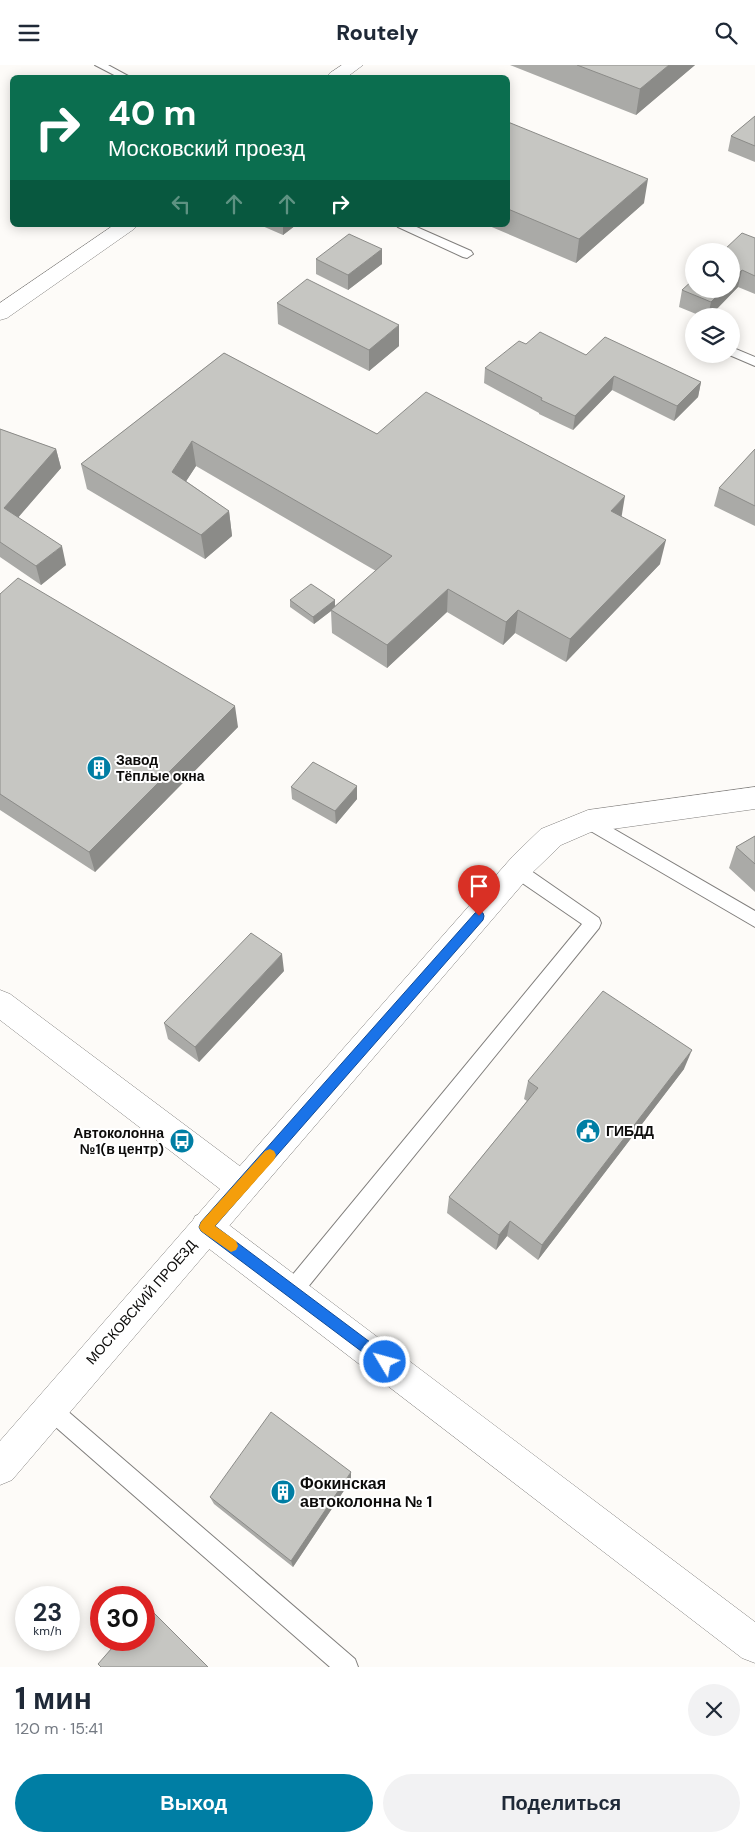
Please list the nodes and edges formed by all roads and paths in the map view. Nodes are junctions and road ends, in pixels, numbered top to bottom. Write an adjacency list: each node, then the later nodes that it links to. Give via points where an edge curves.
1 (100, 65): 3 (lane)
2 (354, 65): 4 (street)
3 (121, 75)
4 (339, 75)
5 (124, 227): 8 (street)
6 (406, 227): 7 (lane)
7 (467, 255)
8 (0, 313)
9 (740, 355): 10 (lane)
10 (755, 362)
11 (755, 798): 12 (street, МОСКОВСКИЙ ПРОЕЗД)
12 (588, 821): 13 (street, МОСКОВСКИЙ ПРОЕЗД, via 551,837); 14 (lane)
13 (518, 871): 16 (street, МОСКОВСКИЙ ПРОЕЗД); 18 (lane, via 593,923)
14 (755, 920)
15 (0, 1003): 16 (street)
16 (242, 1187): 17 (street, МОСКОВСКИЙ ПРОЕЗД)
17 (206, 1227): 18 (street); 19 (street, МОСКОВСКИЙ ПРОЕЗД)
18 (292, 1291): 21 (street)
19 (50, 1409): 20 (street, МОСКОВСКИЙ ПРОЕЗД); 22 (lane)
20 (0, 1468)
21 (755, 1645)
22 (347, 1667)

